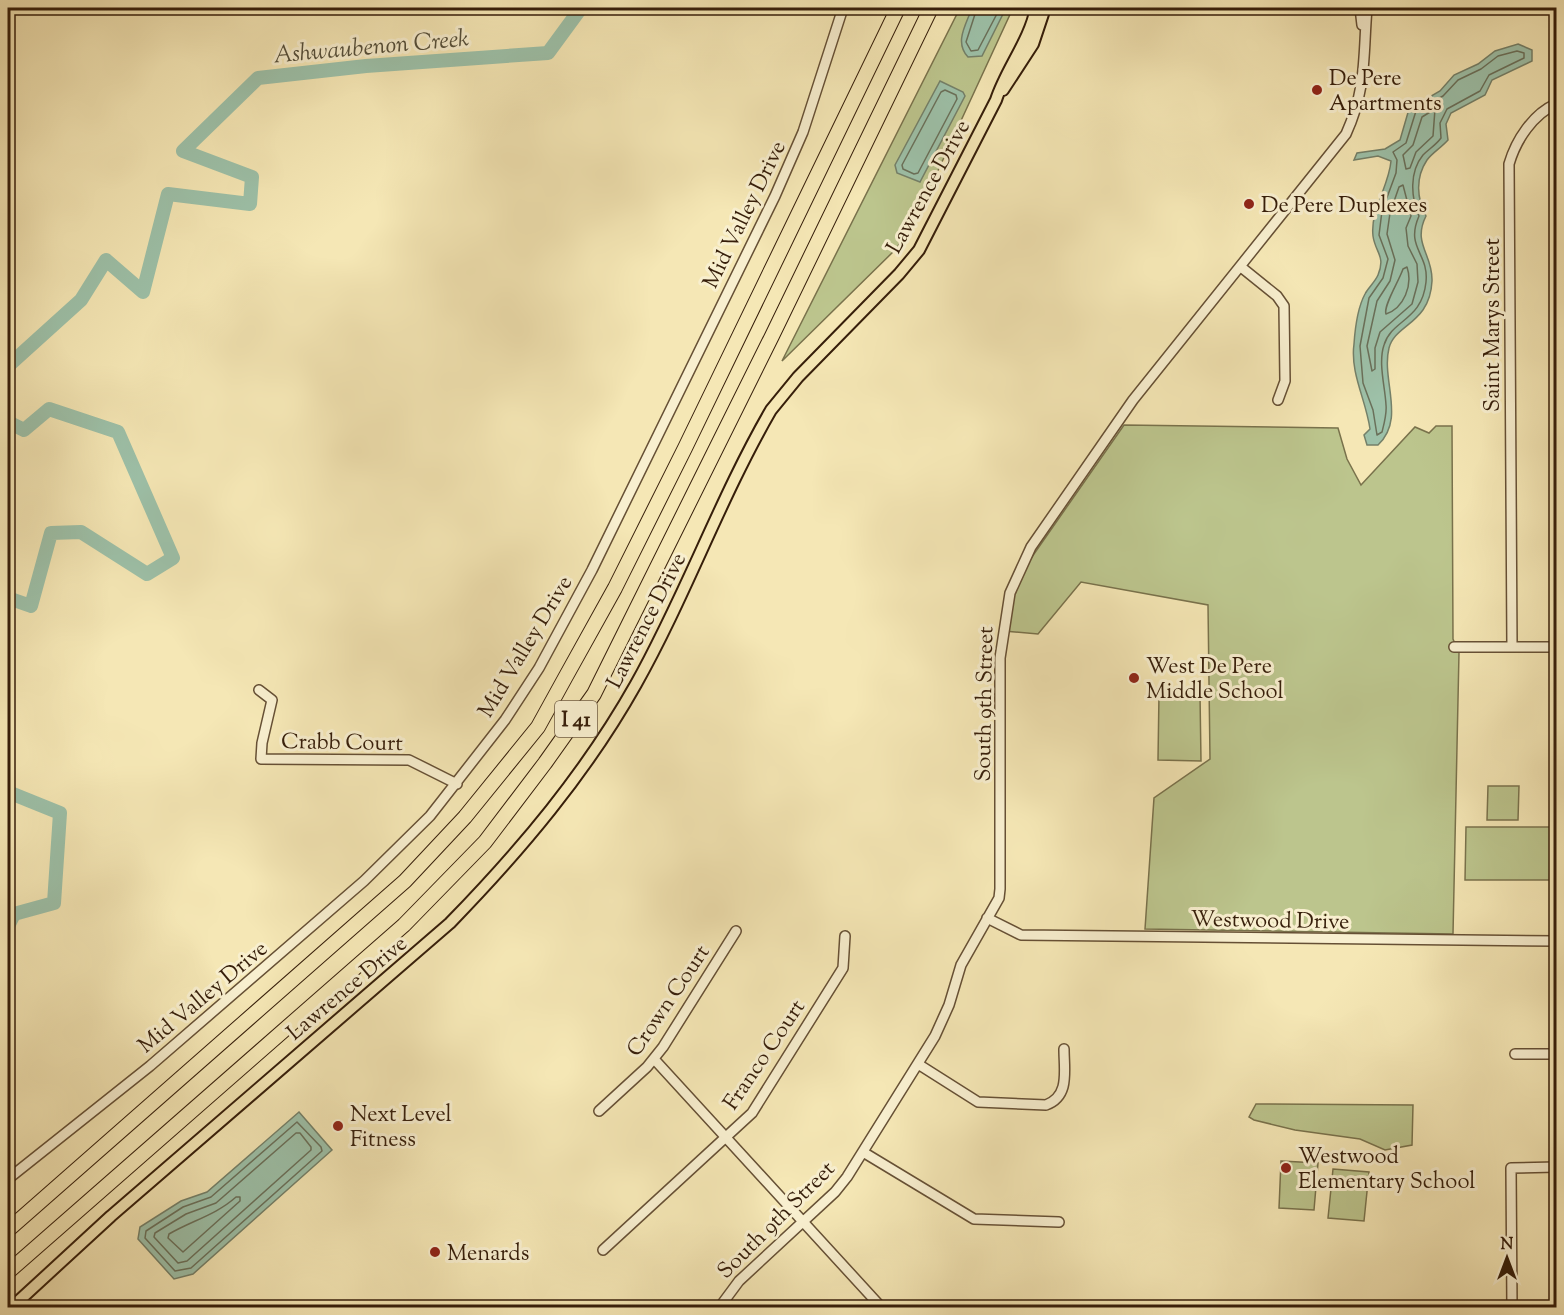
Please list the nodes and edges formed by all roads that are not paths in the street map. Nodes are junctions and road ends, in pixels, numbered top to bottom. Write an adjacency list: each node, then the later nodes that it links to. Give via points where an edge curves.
1 (843, 8): 17 (street, Mid Valley Drive, via 803,132 775,196 592,570 539,668)
2 (898, 8): 34 (highway, I 41, via 625,568 538,727 465,817 405,881)
3 (931, 8): 36 (highway, I 41, via 594,694 545,763 485,842 411,918)
4 (1036, 8): 9 (main road, Lawrence Drive)
5 (1045, 8): 9 (main road, via 1033,44)
6 (1360, 8): 8 (street, South 9th Street)
7 (1367, 8): 8 (street, South 9th Street)
8 (1365, 51): 11 (street, South 9th Street, via 1358,107 1346,134)
9 (996, 100): 38 (main road, Lawrence Drive, via 919,250 771,410 641,675 603,739 558,802 501,871 450,923 111,1216)
10 (1557, 104): 13 (street, Saint Marys Street, via 1544,112 1514,146 1509,164)
11 (1241, 267): 12 (street, via 1284,306 1286,381); 18 (street, South 9th Street, via 1133,400 1031,547 1011,588 1000,658 1000,889)
12 (1278, 400)
13 (1512, 647): 14 (street); 15 (street)
14 (1557, 647)
15 (1454, 648)
16 (260, 690): 17 (street, Crabb Court, via 272,700 261,759 409,760)
17 (457, 784): 31 (street, Mid Valley Drive, via 324,917 150,1066)
18 (987, 918): 21 (street, Westwood Drive, via 1021,935); 26 (street, South 9th Street, via 961,965 943,1021)
19 (736, 931): 25 (street, Crown Court)
20 (845, 936): 28 (street, Franco Court, via 843,968 752,1113)
21 (1557, 941)
22 (1065, 1049): 26 (street, via 1064,1091 1046,1105 978,1102)
23 (1515, 1054): 24 (street)
24 (1557, 1054)
25 (654, 1059): 27 (street, Crown Court); 28 (street)
26 (918, 1064): 29 (street, South 9th Street)
27 (599, 1111)
28 (726, 1137): 32 (street); 35 (street, Franco Court)
29 (863, 1152): 32 (street, South 9th Street, via 835,1192); 33 (street, via 974,1219)
30 (1557, 1167): 40 (street, via 1511,1168)
31 (8, 1179)
32 (804, 1222): 37 (street); 39 (street, South 9th Street, via 739,1281)
33 (1059, 1222)
34 (8, 1230)
35 (603, 1250)
36 (8, 1272)
37 (881, 1307)
38 (11, 1308)
39 (719, 1308)
40 (1512, 1308)

